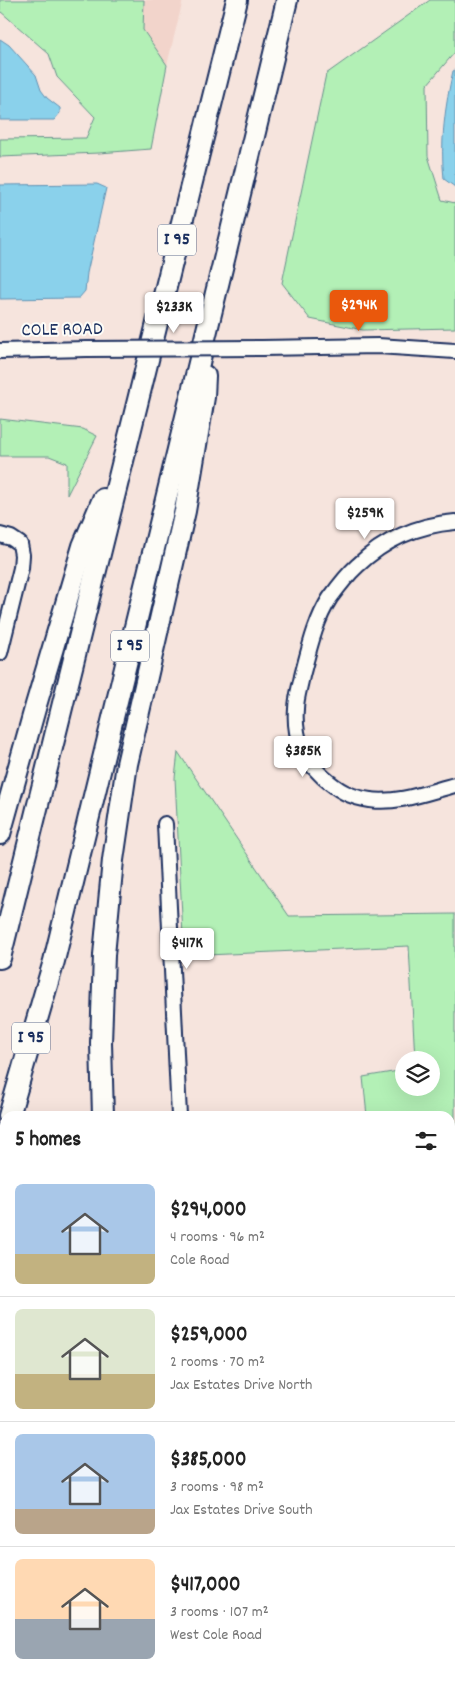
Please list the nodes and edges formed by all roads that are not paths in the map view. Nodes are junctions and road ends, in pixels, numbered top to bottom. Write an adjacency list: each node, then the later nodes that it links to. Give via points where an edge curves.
1 (237, 0): 6 (highway, I 95)
2 (287, 0): 3 (highway, I 95)
3 (206, 332): 14 (highway, I 95, via 54,960); 15 (highway, via 204,397 185,511 127,764 113,860 104,955)
4 (0, 351): 5 (street, COLE ROAD, bridge, via 378,346)
5 (455, 351)
6 (129, 434): 12 (highway, via 83,546); 13 (highway, I 95)
7 (455, 522): 10 (street, via 424,527 387,543 356,566 343,581 318,621 296,710 301,747 311,765 342,792 369,800 392,800)
8 (0, 535): 9 (street, via 20,544 22,555)
9 (0, 653)
10 (455, 785)
11 (165, 824): 16 (street)
12 (0, 834)
13 (0, 958)
14 (10, 1111)
15 (103, 1111)
16 (179, 1111)

